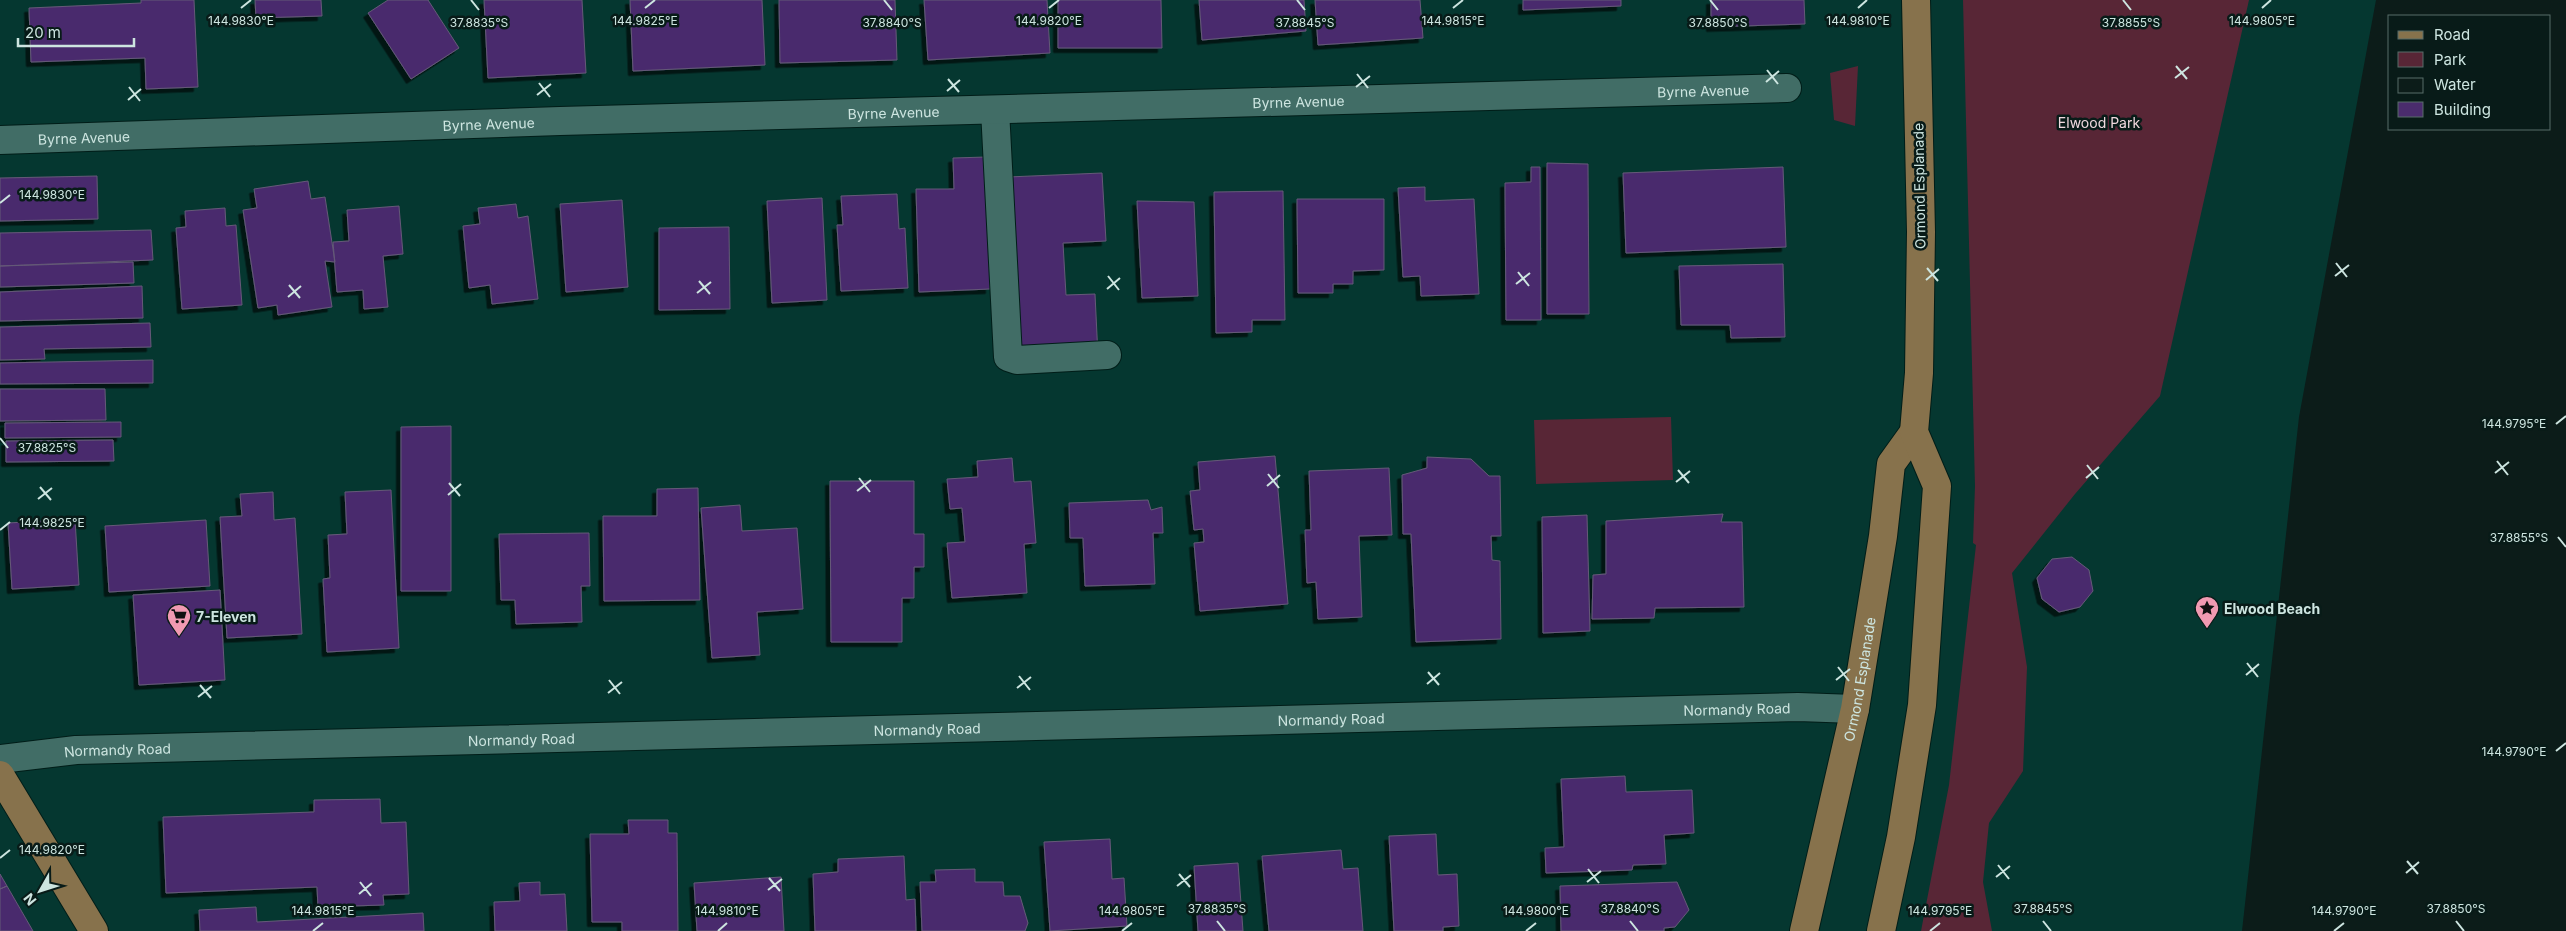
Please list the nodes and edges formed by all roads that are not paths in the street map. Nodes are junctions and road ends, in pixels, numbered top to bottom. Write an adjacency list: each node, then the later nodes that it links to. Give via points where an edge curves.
1 (1916, 0): 6 (main road, Ormond Esplanade, via 1921,242 1919,373)
2 (1787, 88): 3 (street, Byrne Avenue)
3 (996, 110): 4 (street, Byrne Avenue); 5 (street, via 1008,357 1018,360)
4 (0, 140)
5 (1107, 354)
6 (1914, 432): 7 (main road, Ormond Esplanade, via 1891,464 1883,536); 12 (main road, Ormond Esplanade, via 1937,486 1922,705 1901,837)
7 (1855, 709): 8 (street, Normandy Road, via 1798,707 76,750); 11 (main road, Ormond Esplanade)
8 (0, 759)
9 (0, 775): 10 (main road)
10 (94, 931)
11 (1804, 931)
12 (1881, 931)

